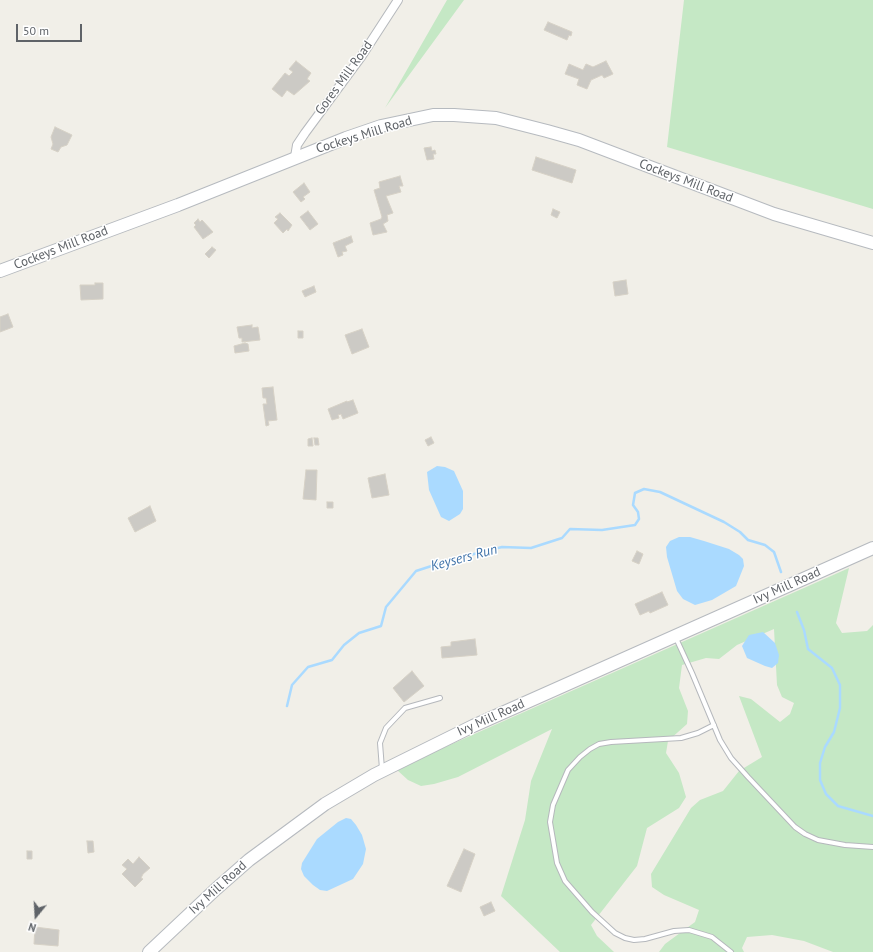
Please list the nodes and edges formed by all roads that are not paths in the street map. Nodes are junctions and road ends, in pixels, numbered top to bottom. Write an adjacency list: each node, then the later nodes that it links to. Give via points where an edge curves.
1 (398, 0): 2 (street, Gores Mill Road, via 297,145)
2 (295, 157): 3 (street, Cockeys Mill Road, via 346,138 411,119 454,114 496,118 579,140 774,214); 4 (street, Cockeys Mill Road, via 178,205)
3 (873, 243)
4 (0, 271)
5 (873, 548): 6 (street, Ivy Mill Road)
6 (675, 636): 8 (lane); 9 (street, Ivy Mill Road, via 433,744)
7 (440, 698): 9 (lane, via 405,708 386,728 380,743)
8 (714, 725): 10 (lane, via 731,758 795,827 818,840); 12 (lane, via 681,738 611,742 590,749 568,770 553,805 550,822 557,863 565,881 592,912 615,933 625,938 645,940 674,931 689,930 712,937)
9 (382, 771): 11 (street, Ivy Mill Road, via 325,804 249,860)
10 (873, 847)
11 (149, 952)
12 (731, 952)

